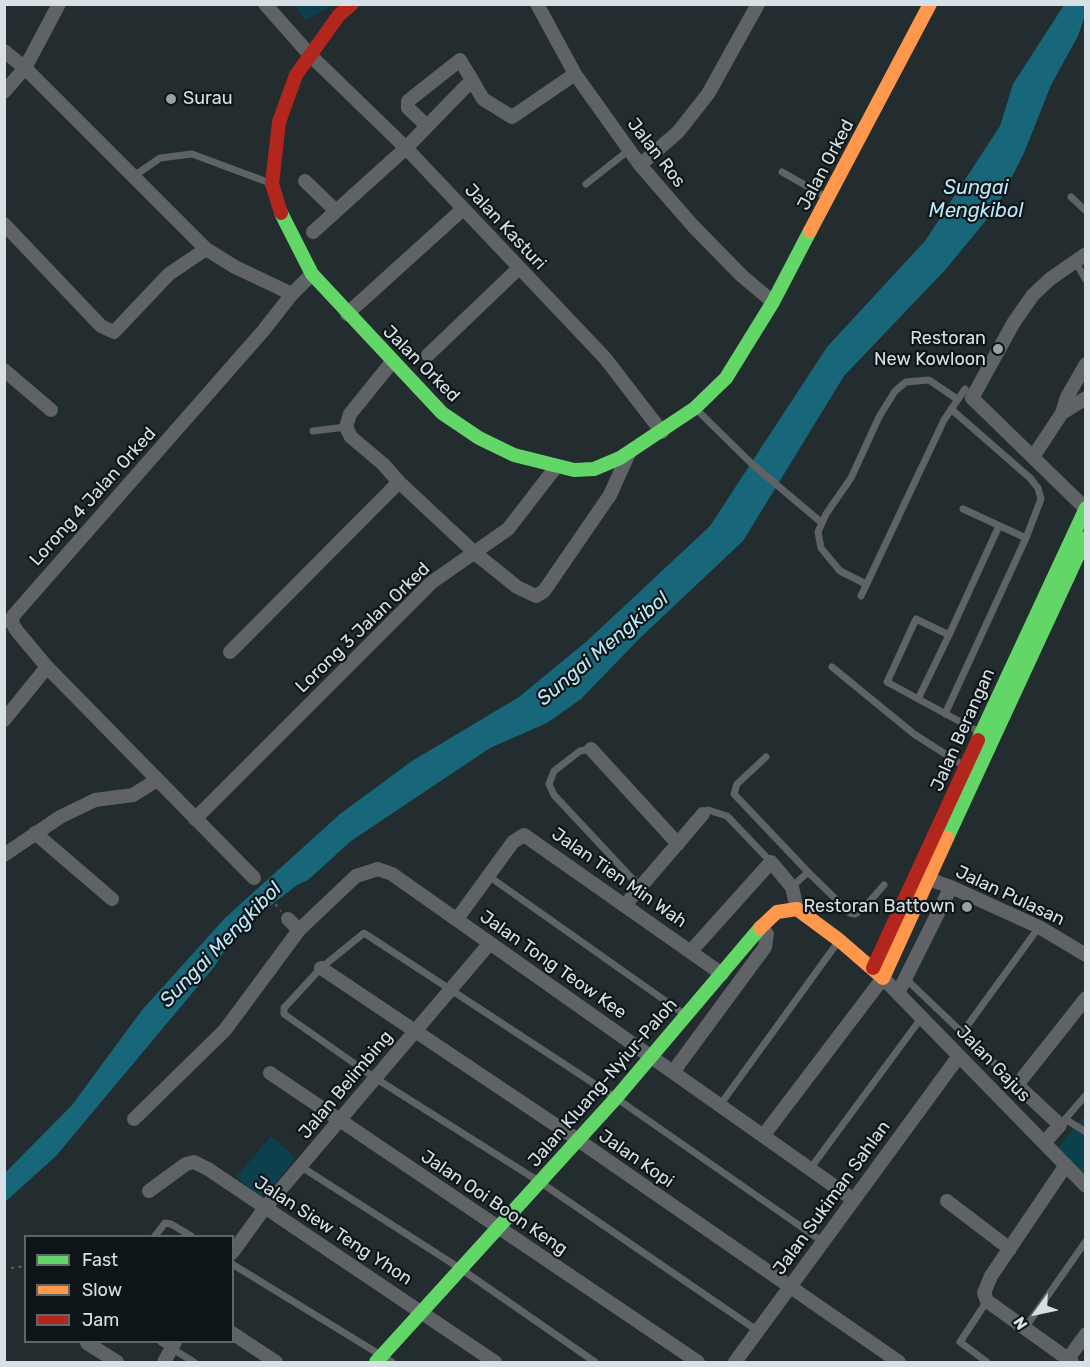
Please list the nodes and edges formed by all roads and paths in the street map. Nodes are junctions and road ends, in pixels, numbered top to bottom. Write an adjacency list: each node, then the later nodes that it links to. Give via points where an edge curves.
1 (59, 4): 9 (street)
2 (264, 4): 8 (street, Jalan Kasturi)
3 (352, 4): 8 (street, Jalan Orked, via 339,15)
4 (537, 4): 10 (street, Jalan Ros)
5 (758, 4): 16 (street, via 708,94 678,132)
6 (930, 4): 23 (street, Jalan Orked)
7 (4, 51): 9 (street)
8 (310, 55): 14 (street, Jalan Kasturi); 20 (street, Jalan Orked, via 296,75 279,122)
9 (26, 68): 12 (street); 18 (street)
10 (575, 75): 11 (street, via 512,117 483,99); 15 (street, Jalan Ros)
11 (472, 80): 13 (street); 13 (street, via 460,60 408,101 408,108)
12 (4, 92)
13 (427, 126): 14 (street)
14 (406, 148): 24 (street, Jalan Kasturi); 25 (street)
15 (629, 150): 16 (street, Jalan Ros); 21 (lane)
16 (640, 165): 35 (street, Jalan Ros, via 693,226)
17 (782, 172): 23 (lane)
18 (134, 176): 20 (lane, via 160,158 192,154); 29 (street)
19 (305, 181): 25 (street)
20 (272, 184): 32 (street, Jalan Orked, via 283,218)
21 (586, 184)
22 (1071, 197): 26 (lane)
23 (829, 198): 35 (street, Jalan Orked)
24 (463, 209): 31 (street, Jalan Kasturi); 36 (street)
25 (336, 211): 28 (street)
26 (1086, 211)
27 (4, 224): 29 (street, via 101,326 114,332 169,274)
28 (313, 232)
29 (206, 249): 34 (street)
30 (1080, 258): 33 (lane); 52 (street, via 1033,295 972,398)
31 (519, 268): 37 (street); 50 (street, Jalan Kasturi, via 604,358)
32 (312, 274): 34 (street, Lorong 4 Jalan Orked); 36 (street, Jalan Orked)
33 (1086, 280)
34 (292, 294): 67 (street, Lorong 4 Jalan Orked, via 98,521 17,609 12,623 16,631)
35 (773, 302): 44 (street, Jalan Orked, via 726,378)
36 (347, 314): 38 (street, Jalan Orked)
37 (428, 355)
38 (392, 362): 48 (street, via 350,414); 53 (street, Jalan Orked, via 442,413 479,438 514,455)
39 (1086, 364): 47 (street)
40 (4, 370): 45 (street)
41 (965, 389): 43 (lane)
42 (1086, 398): 47 (street)
43 (957, 399): 46 (lane); 57 (lane, via 929,380 906,382 895,391 851,478)
44 (695, 408): 50 (street, Jalan Orked); 57 (lane, via 752,464)
45 (51, 410)
46 (951, 410): 59 (lane, via 1038,488 1041,499); 63 (lane)
47 (1062, 413): 52 (street)
48 (346, 427): 49 (lane); 54 (street, via 351,437)
49 (313, 431)
50 (662, 432): 51 (street, Jalan Orked)
51 (629, 453): 53 (street, Jalan Orked, via 594,469); 61 (street, via 609,495 536,596 530,596)
52 (1033, 457): 55 (street)
53 (556, 467): 61 (street, Lorong 3 Jalan Orked, via 508,529)
54 (399, 482): 61 (street); 66 (street)
55 (1085, 508): 62 (street, Jalan Berangan)
56 (963, 509): 58 (lane)
57 (822, 523): 63 (lane, via 819,540 829,560 840,571)
58 (999, 526): 59 (lane); 65 (lane)
59 (1026, 538): 70 (lane)
60 (1086, 538): 62 (street, Jalan Berangan)
61 (476, 554): 78 (street, Lorong 3 Jalan Orked, via 432,582)
62 (1074, 562): 72 (street, Jalan Berangan)
63 (866, 584): 64 (lane)
64 (861, 596)
65 (949, 635): 69 (lane); 69 (lane, via 916,619 886,682)
66 (230, 652)
67 (47, 667): 71 (street); 76 (street, Lorong 4 Jalan Orked)
68 (832, 667): 75 (lane, via 914,734)
69 (918, 699): 70 (lane)
70 (945, 714): 72 (lane)
71 (4, 720)
72 (987, 736): 75 (street, Jalan Berangan)
73 (591, 750): 80 (street); 88 (lane, via 580,752 554,771 549,784 554,795)
74 (766, 757): 83 (lane, via 737,784 734,794)
75 (971, 771): 85 (street, Jalan Berangan)
76 (157, 780): 78 (street, Lorong 4 Jalan Orked); 79 (street, via 133,795 95,800)
77 (703, 814): 80 (street); 82 (lane, via 708,810 727,816)
78 (195, 819): 86 (street, Lorong 4 Jalan Orked)
79 (35, 833): 81 (street); 91 (street)
80 (678, 843): 88 (street)
81 (4, 855)
82 (771, 862): 89 (street); 101 (street)
83 (808, 872): 87 (lane, via 855,914); 89 (lane)
84 (487, 875): 92 (street, Jalan Tien Min Wah, via 513,842 524,835); 95 (street, Jalan Tien Min Wah); 110 (lane)
85 (922, 877): 90 (street, Jalan Pulasan); 104 (street, Jalan Berangan)
86 (254, 878): 94 (path)
87 (884, 885)
88 (640, 887): 92 (street)
89 (792, 887): 93 (street)
90 (951, 887): 97 (street, Jalan Pulasan); 106 (street)
91 (112, 898)
92 (625, 904): 101 (street, Jalan Tien Min Wah)
93 (797, 909): 96 (street, Jalan Kluang-Nyiur-Paloh, via 777,912); 99 (street)
94 (288, 919): 98 (street)
95 (457, 919): 98 (street, Jalan Tong Teow Kee, via 392,874 378,869 356,876); 100 (street, Jalan Tong Teow Kee)
96 (761, 927): 105 (street, Jalan Kluang-Nyiur-Paloh); 117 (street, via 766,934 765,947)
97 (1040, 927): 102 (street, Jalan Pulasan); 113 (lane)
98 (299, 930): 123 (street, Jalan Tong Teow Kee, via 252,996 204,1053)
99 (839, 940): 104 (street); 122 (lane)
100 (490, 943): 107 (street, Jalan Belimbing); 114 (street, Jalan Tong Teow Kee)
101 (691, 951): 105 (street, Jalan Tien Min Wah)
102 (1086, 955)
103 (321, 969): 107 (lane, via 364,933); 112 (street, Jalan Kopi); 118 (lane, via 284,1008 284,1014)
104 (878, 973): 108 (street, Jalan Gajus); 127 (street)
105 (722, 974): 110 (street, Jalan Kluang-Nyiur-Paloh)
106 (905, 979): 108 (street); 113 (lane)
107 (450, 990): 112 (street, Jalan Belimbing); 121 (lane)
108 (898, 993): 111 (street, Jalan Gajus)
109 (1086, 998): 119 (street)
110 (686, 1016): 114 (street, Jalan Kluang-Nyiur-Paloh)
111 (922, 1017): 115 (street, Jalan Gajus); 132 (lane)
112 (414, 1032): 118 (street, Jalan Belimbing); 128 (street, Jalan Kopi)
113 (962, 1032): 119 (lane)
114 (652, 1056): 117 (street, Jalan Tong Teow Kee); 121 (street, Jalan Kluang-Nyiur-Paloh)
115 (959, 1056): 129 (street, Jalan Gajus); 136 (street, Jalan Sukiman Sahlan)
116 (270, 1072): 124 (street, Jalan Ooi Boon Keng)
117 (674, 1072): 122 (street, Jalan Tong Teow Kee)
118 (375, 1078): 124 (street, Jalan Belimbing); 133 (lane)
119 (1017, 1084): 125 (street)
120 (1086, 1095): 125 (lane)
121 (616, 1098): 128 (street, Jalan Kluang-Nyiur-Paloh); 143 (lane)
122 (720, 1105): 127 (street, Jalan Tong Teow Kee)
123 (134, 1119)
124 (340, 1120): 130 (street, Jalan Belimbing); 139 (street, Jalan Ooi Boon Keng)
125 (1063, 1122): 126 (lane); 129 (street)
126 (1086, 1132)
127 (763, 1136): 132 (street, Jalan Tong Teow Kee)
128 (578, 1140): 133 (street, Jalan Kluang-Nyiur-Paloh); 150 (street, Jalan Kopi)
129 (1044, 1143): 131 (street, Jalan Gajus)
130 (300, 1166): 138 (street, Jalan Belimbing); 149 (lane)
131 (1066, 1166): 134 (street, Jalan Gajus); 144 (street)
132 (810, 1169): 136 (street, Jalan Tong Teow Kee)
133 (540, 1182): 139 (street, Jalan Kluang-Nyiur-Paloh); 154 (lane)
134 (1086, 1186)
135 (149, 1191): 138 (street, Jalan Siew Teng Yhon, via 194,1162)
136 (854, 1200): 143 (street, Jalan Sukiman Sahlan)
137 (947, 1201): 144 (street)
138 (264, 1209): 145 (street, Jalan Belimbing); 152 (street, Jalan Siew Teng Yhon)
139 (499, 1228): 149 (street, Jalan Kluang-Nyiur-Paloh); 168 (street, Jalan Ooi Boon Keng)
140 (156, 1235): 141 (lane, via 165,1223)
141 (189, 1235)
142 (1086, 1241): 153 (lane)
143 (823, 1242): 150 (street, Jalan Sukiman Sahlan)
144 (1010, 1249): 151 (street, via 986,1284)
145 (234, 1250)
146 (234, 1265): 160 (lane)
147 (24, 1266): 148 (path)
148 (11, 1268)
149 (461, 1269): 152 (street, Jalan Kluang-Nyiur-Paloh); 167 (lane)
150 (790, 1287): 154 (street, Jalan Sukiman Sahlan); 159 (street, Jalan Kopi)
151 (987, 1300): 153 (street); 171 (lane, via 960,1342)
152 (422, 1311): 160 (street, Jalan Kluang-Nyiur-Paloh); 166 (street, Jalan Siew Teng Yhon)
153 (1025, 1328): 161 (street)
154 (758, 1331): 169 (street, Jalan Sukiman Sahlan)
155 (234, 1334): 165 (street)
156 (1086, 1334): 161 (street)
157 (87, 1343): 162 (street)
158 (169, 1344): 163 (street); 164 (lane)
159 (882, 1358): 170 (street, Jalan Kopi)
160 (383, 1360)
161 (1070, 1361)
162 (117, 1362)
163 (164, 1362)
164 (194, 1362)
165 (276, 1362)
166 (495, 1362)
167 (595, 1362)
168 (698, 1362)
169 (735, 1362)
170 (898, 1362)
171 (987, 1362)

